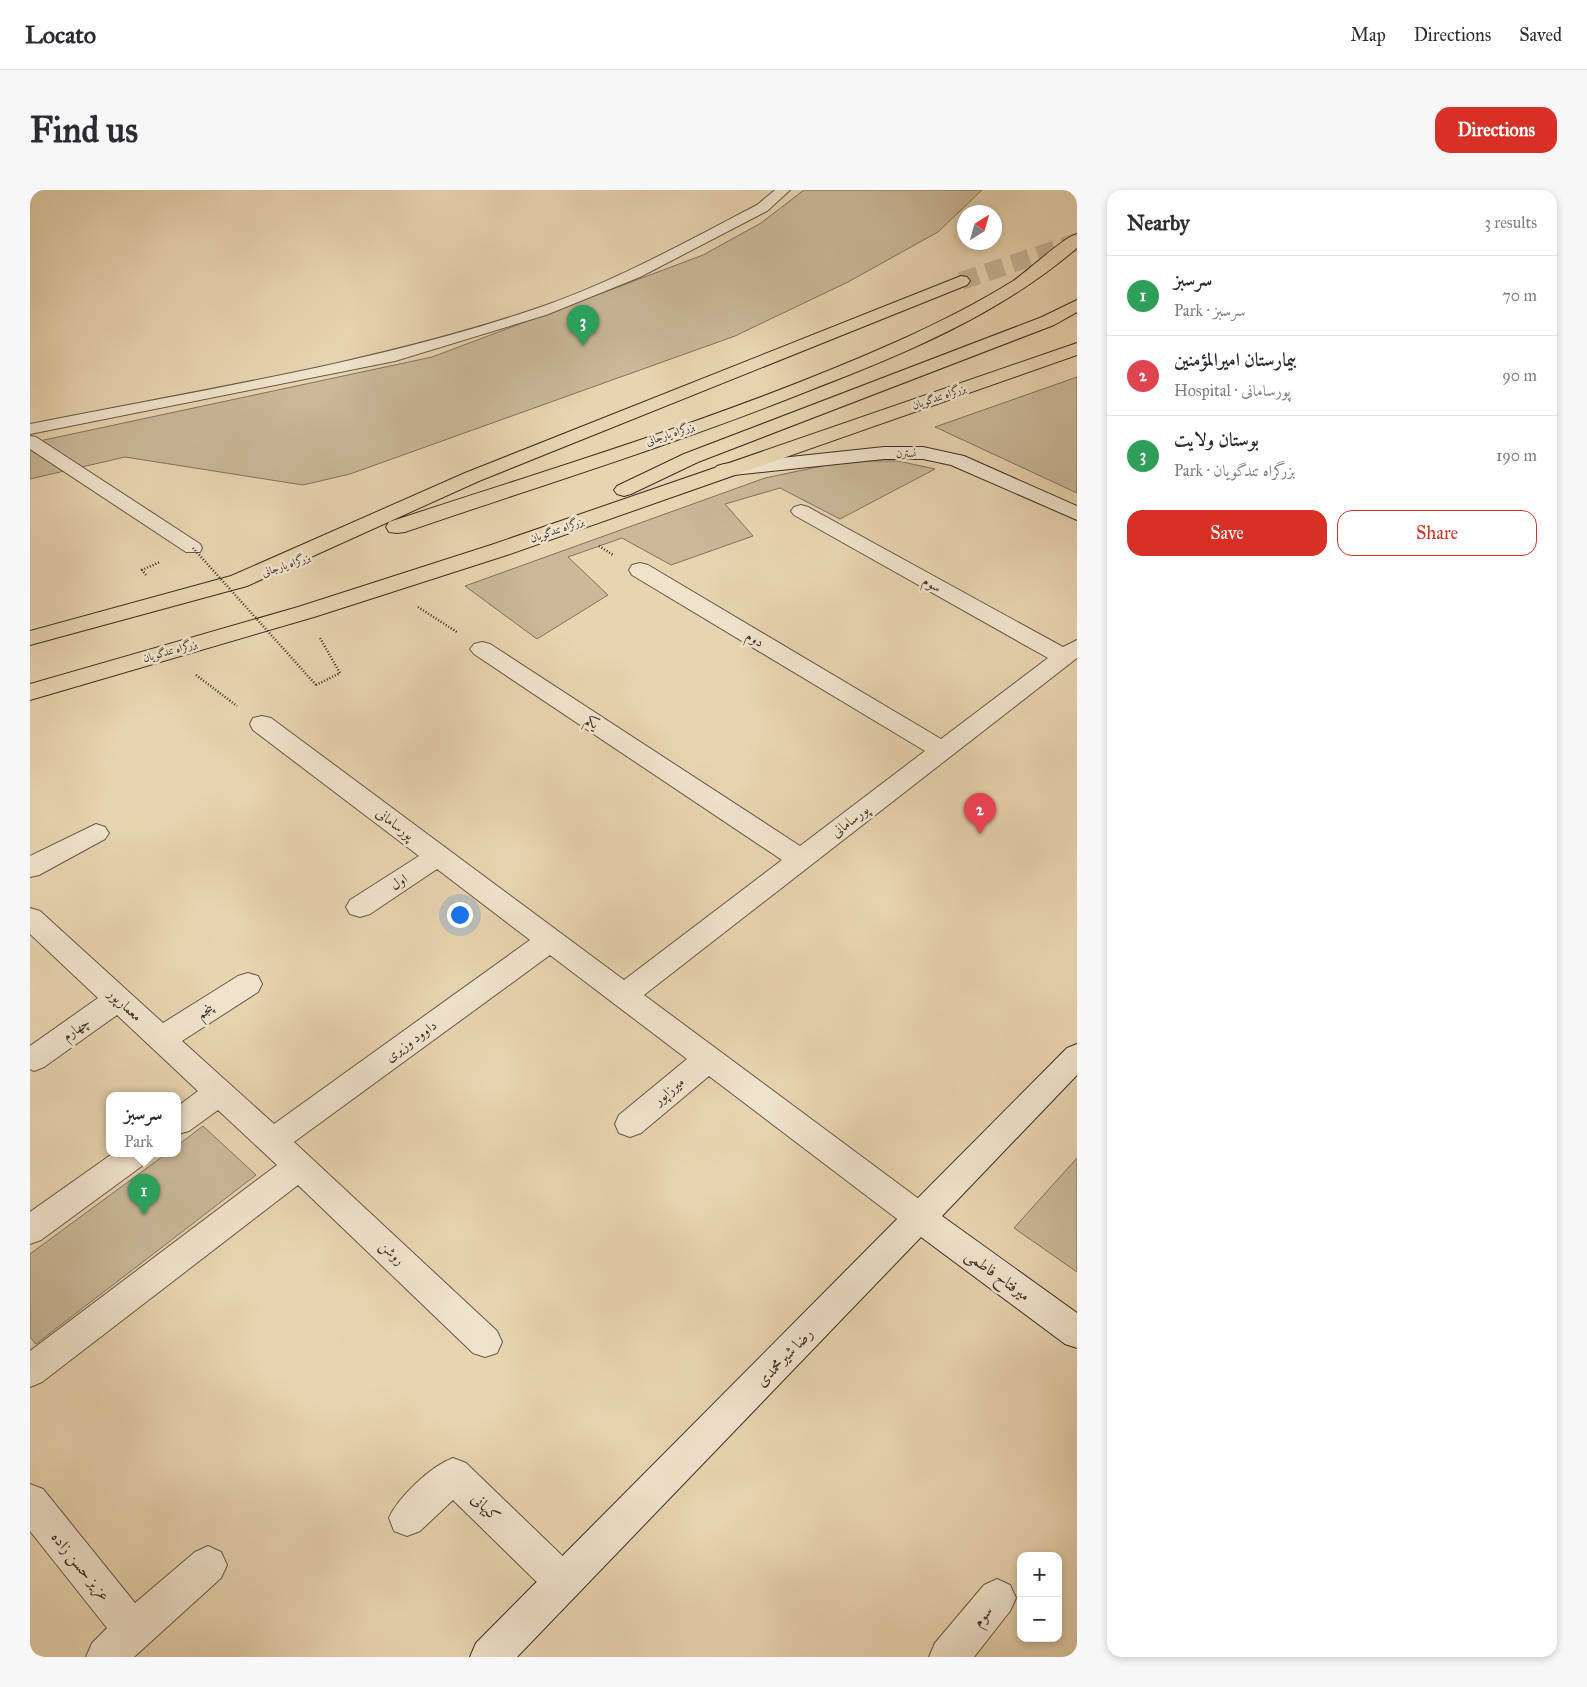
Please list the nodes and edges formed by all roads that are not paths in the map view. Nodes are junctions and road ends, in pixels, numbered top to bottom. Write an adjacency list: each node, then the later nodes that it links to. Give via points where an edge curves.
1 (783, 190): 6 (lane, via 762,208 635,274 541,312 395,356)
2 (1077, 239): 14 (highway, بزرگراه یارجانی, via 993,301 876,357 764,402)
3 (961, 282): 14 (highway, via 472,477)
4 (1077, 305): 12 (highway, via 1048,320 691,458)
5 (1077, 349): 8 (highway, بزرگراه تندگویان)
6 (30, 429)
7 (30, 441): 11 (lane)
8 (724, 470): 10 (street, نسترن, via 884,453 923,453 957,460); 12 (highway, بزرگراه تندگویان)
9 (801, 511): 17 (street, سوم)
10 (1077, 514)
11 (193, 548)
12 (499, 550): 18 (highway, بزرگراه تندگویان, via 306,612)
13 (640, 570): 20 (street, دوم)
14 (239, 581): 15 (highway)
15 (30, 638)
16 (482, 649): 23 (street, یکم)
17 (1071, 652): 20 (street, پورسامانی)
18 (30, 692)
19 (262, 724): 22 (street, پورسامانی)
20 (942, 750): 23 (street, پورسامانی)
21 (96, 833): 24 (street)
22 (438, 856): 25 (street, اول); 27 (street, پورسامانی)
23 (800, 859): 29 (street, پورسامانی)
24 (30, 868)
25 (360, 907)
26 (30, 918): 30 (street, معمارپور)
27 (550, 940): 29 (street, پورسامانی); 38 (street, داوود وزیری)
28 (248, 984): 31 (street, پنجم)
29 (624, 996): 34 (street, پورسامانی)
30 (118, 999): 31 (street, معمارپور); 33 (street, چهارم)
31 (162, 1039): 35 (street, معمارپور)
32 (1077, 1056): 41 (street, رضا شیرمحمدی)
33 (34, 1059)
34 (708, 1059): 37 (street, میرزاپور); 41 (street, پورسامانی)
35 (219, 1092): 36 (street); 38 (street, معمارپور)
36 (181, 1120)
37 (630, 1124)
38 (273, 1141): 40 (street, روشن)
39 (131, 1157): 42 (street)
40 (299, 1166): 44 (street, روشن); 45 (street)
41 (920, 1218): 43 (street, میرفتاح فاطمی); 49 (street, رضا شیرمحمدی)
42 (30, 1230)
43 (1077, 1333)
44 (485, 1342)
45 (30, 1371)
46 (30, 1502): 51 (street, عزیز حسن زاده)
47 (407, 1518): 49 (street, کیهانی, via 453,1475)
48 (208, 1566): 51 (street)
49 (563, 1582): 53 (street, رضا شیرمحمدی)
50 (997, 1598): 54 (street, سوم)
51 (133, 1630): 52 (street)
52 (106, 1657)
53 (490, 1657)
54 (949, 1657)

